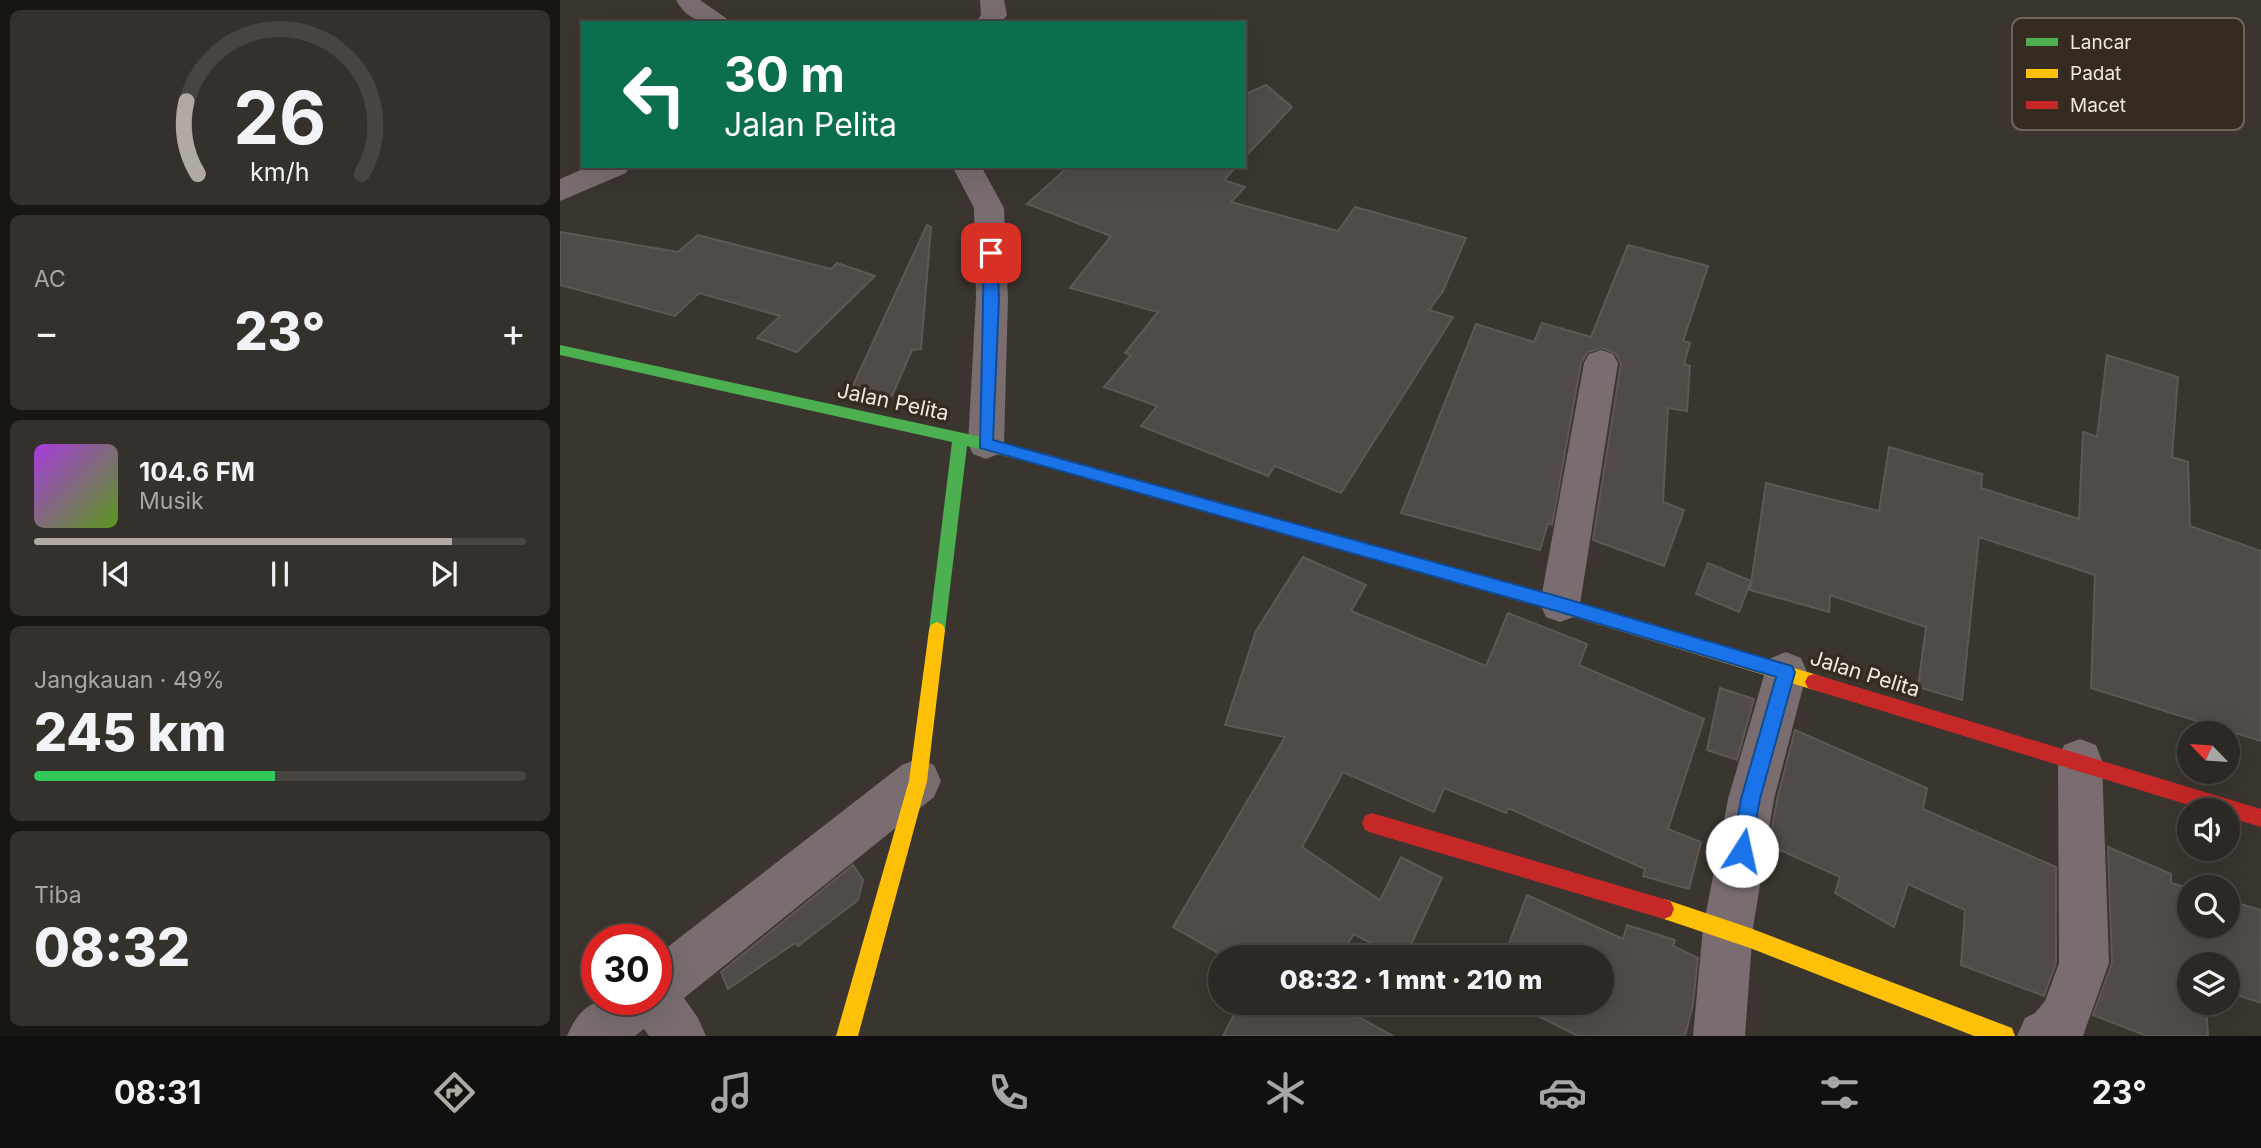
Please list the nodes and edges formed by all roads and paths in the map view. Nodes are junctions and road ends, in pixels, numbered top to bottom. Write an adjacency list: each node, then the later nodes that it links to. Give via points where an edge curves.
1 (688, 0): 3 (street)
2 (992, 0): 4 (street, via 994,15)
3 (716, 21)
4 (990, 21)
5 (612, 168): 7 (street)
6 (967, 168): 10 (street, via 989,208 992,298)
7 (560, 191)
8 (560, 351): 10 (street, Jalan Pelita)
9 (1601, 363): 11 (street)
10 (973, 441): 11 (street, Jalan Pelita); 14 (street)
11 (1560, 604): 12 (street, Jalan Pelita)
12 (1786, 672): 13 (street, Jalan Pelita); 17 (street, via 1751,799)
13 (2080, 761): 15 (street, Jalan Pelita); 26 (street, via 2084,963 2065,1017 2053,1032)
14 (918, 781): 18 (street); 23 (street)
15 (2261, 818)
16 (1372, 823): 17 (street)
17 (1728, 928): 24 (street); 25 (street, via 1932,1012)
18 (672, 975)
19 (621, 1015): 21 (street)
20 (665, 1015): 22 (street)
21 (593, 1036)
22 (680, 1036)
23 (846, 1036)
24 (1719, 1036)
25 (2004, 1036)
26 (2043, 1036)

